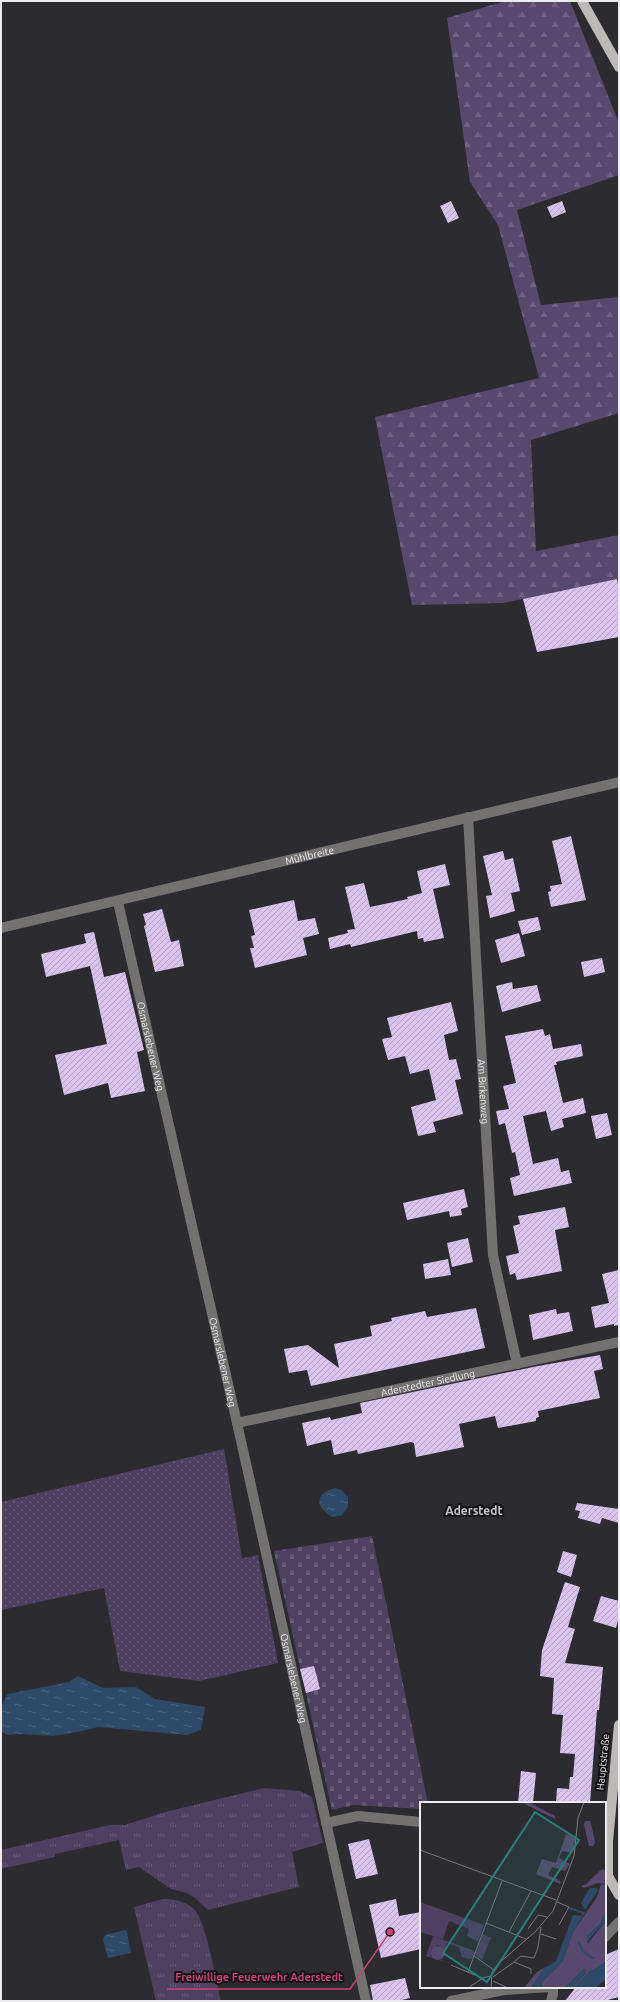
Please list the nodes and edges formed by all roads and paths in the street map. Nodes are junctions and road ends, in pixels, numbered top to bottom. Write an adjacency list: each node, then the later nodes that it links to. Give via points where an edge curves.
1 (582, 1): 2 (main road)
2 (619, 67)
3 (619, 782): 4 (street, Mühlbreite)
4 (468, 817): 5 (street, Mühlbreite); 8 (street, Am Birkenweg, via 493,1254)
5 (118, 902): 6 (street, Mühlbreite); 9 (street, Osmarslebener Weg)
6 (1, 928)
7 (619, 1342): 8 (street, Aderstedter Siedlung)
8 (517, 1364): 9 (street, Aderstedter Siedlung)
9 (237, 1423): 12 (street, Osmarslebener Weg)
10 (619, 1725): 13 (main road, Hauptstraße)
11 (420, 1822): 12 (street, via 358,1816)
12 (326, 1823): 19 (street, Osmarslebener Weg)
13 (606, 1841): 14 (main road, Hauptstraße, via 608,1876)
14 (619, 1895)
15 (619, 1922): 16 (street)
16 (606, 1936)
17 (535, 1988): 20 (street, via 504,1990)
18 (553, 1988): 21 (street)
19 (366, 2001)
20 (451, 2001)
21 (551, 2001)

